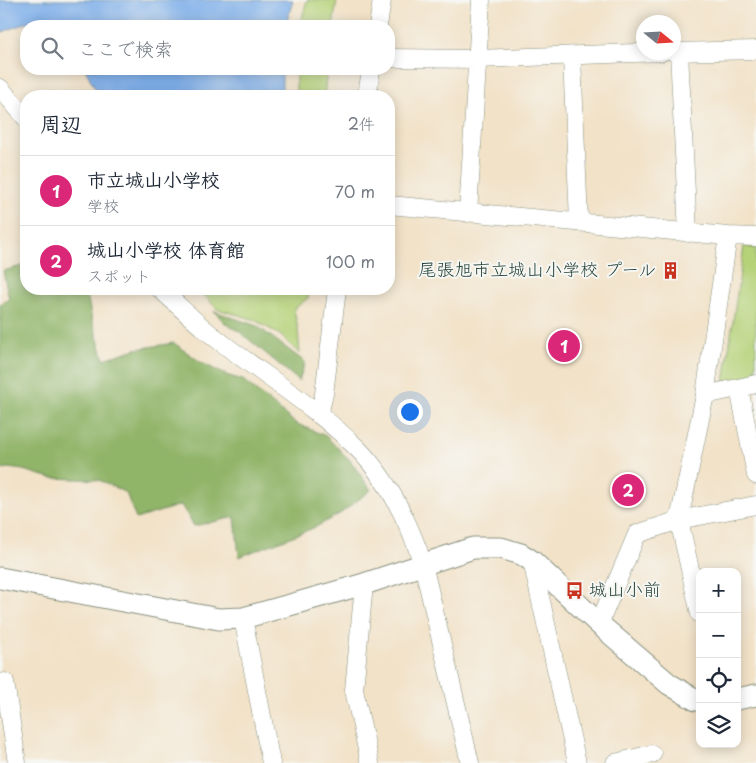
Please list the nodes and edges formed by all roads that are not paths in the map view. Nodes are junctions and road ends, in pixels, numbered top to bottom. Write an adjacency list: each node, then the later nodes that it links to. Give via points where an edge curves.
1 (382, 0): 3 (street)
2 (481, 0): 9 (street)
3 (379, 20)
4 (756, 50): 5 (street)
5 (681, 52)
6 (636, 54): 7 (street)
7 (572, 57): 9 (street); 17 (street)
8 (395, 58): 9 (street)
9 (478, 59): 16 (street)
10 (672, 60): 18 (street)
11 (370, 75): 13 (street)
12 (0, 88): 14 (street)
13 (368, 90)
14 (20, 111)
15 (395, 206): 16 (street)
16 (468, 212): 17 (street)
17 (579, 222): 18 (street)
18 (688, 232): 19 (street)
19 (728, 236): 20 (street); 24 (street)
20 (756, 237)
21 (167, 295): 25 (street, via 207,331)
22 (336, 295): 25 (street)
23 (748, 386): 24 (street); 26 (street)
24 (705, 394): 28 (street)
25 (319, 415): 30 (street, via 359,450 386,484 413,535)
26 (756, 476)
27 (756, 505): 28 (street)
28 (680, 520): 33 (street); 35 (street, via 637,534)
29 (532, 561): 30 (street, via 512,550 492,547 473,548); 35 (street); 45 (street)
30 (423, 564): 32 (street); 44 (street)
31 (0, 578): 34 (street, via 219,618)
32 (364, 584): 34 (street); 43 (street, via 354,690)
33 (700, 613)
34 (243, 618): 42 (street)
35 (599, 624): 39 (street, via 669,684)
36 (0, 683): 41 (street, via 5,682)
37 (756, 695): 38 (street)
38 (741, 698)
39 (696, 700)
40 (652, 754): 46 (street)
41 (17, 763)
42 (271, 763)
43 (370, 763)
44 (470, 763)
45 (577, 763)
46 (615, 763)

